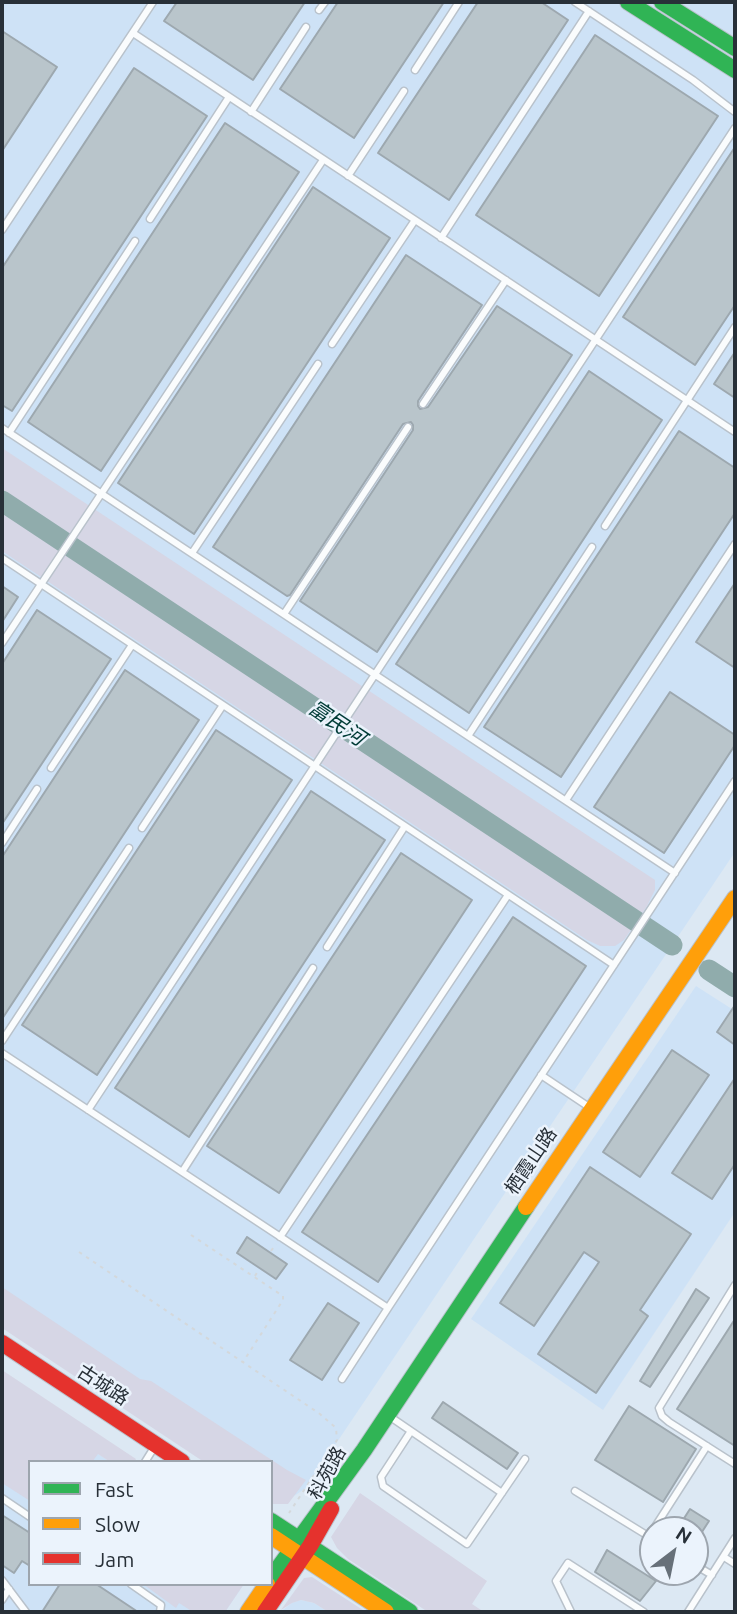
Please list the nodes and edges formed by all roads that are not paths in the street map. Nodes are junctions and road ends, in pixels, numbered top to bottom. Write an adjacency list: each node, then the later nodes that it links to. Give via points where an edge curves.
1 (153, 2): 10 (lane)
2 (325, 2): 7 (lane)
3 (459, 2): 12 (lane)
4 (575, 2): 8 (lane)
5 (628, 2): 13 (street)
6 (662, 2): 11 (street)
7 (320, 10)
8 (589, 11): 17 (lane); 24 (lane)
9 (306, 27): 16 (lane)
10 (132, 33): 15 (lane); 23 (lane)
11 (735, 48)
12 (415, 70)
13 (735, 70)
14 (404, 90): 20 (lane)
15 (229, 97): 16 (lane); 21 (lane)
16 (251, 111): 19 (lane)
17 (735, 112)
18 (735, 128): 28 (lane)
19 (323, 160): 20 (lane); 37 (lane)
20 (348, 176): 22 (lane)
21 (150, 219)
22 (415, 220): 24 (lane); 29 (lane)
23 (2, 230)
24 (441, 238): 26 (lane)
25 (135, 241): 36 (lane)
26 (506, 280): 28 (lane); 32 (lane)
27 (735, 327): 31 (lane)
28 (596, 340): 31 (lane); 47 (lane)
29 (332, 344)
30 (318, 364): 41 (lane)
31 (687, 401): 35 (lane); 38 (lane)
32 (424, 404)
33 (408, 427): 44 (lane)
34 (2, 428): 36 (lane)
35 (735, 432)
36 (9, 433): 37 (lane)
37 (102, 494): 41 (lane); 43 (lane)
38 (605, 526)
39 (735, 544): 54 (lane)
40 (592, 547): 49 (lane)
41 (192, 553): 44 (lane)
42 (2, 558): 43 (lane)
43 (41, 584): 45 (lane); 46 (lane)
44 (284, 614): 47 (lane)
45 (2, 643)
46 (132, 645): 48 (lane); 51 (lane)
47 (375, 674): 49 (lane); 50 (lane)
48 (223, 705): 50 (lane); 56 (lane)
49 (468, 736): 54 (lane)
50 (314, 766): 55 (lane); 69 (lane)
51 (51, 768)
52 (735, 781): 59 (lane)
53 (37, 789): 57 (lane)
54 (566, 800): 59 (lane)
55 (405, 826): 60 (lane); 62 (lane)
56 (142, 828)
57 (2, 843)
58 (129, 848): 65 (lane)
59 (675, 873): 63 (lane)
60 (508, 895): 63 (lane); 71 (lane)
61 (735, 898): 68 (street, 栖霞山路)
62 (327, 947)
63 (614, 965): 67 (lane)
64 (313, 968): 70 (lane)
65 (2, 1041)
66 (2, 1053): 69 (lane)
67 (541, 1075): 68 (lane); 73 (lane)
68 (591, 1108): 77 (street, 栖霞山路)
69 (88, 1110): 70 (lane)
70 (181, 1172): 71 (lane)
71 (280, 1237): 73 (lane)
72 (735, 1285): 79 (lane, via 659,1408 669,1422)
73 (388, 1308): 76 (lane)
74 (2, 1343): 81 (street, 古城路)
75 (2, 1355): 81 (street, 古城路)
76 (342, 1379)
77 (387, 1415): 78 (lane); 80 (street, 栖霞山路)
78 (411, 1431): 86 (lane); 86 (lane, via 381,1481 414,1508 467,1544)
79 (707, 1447): 84 (lane); 89 (lane)
80 (364, 1450): 93 (street, 科苑路)
81 (153, 1456): 83 (street, 古城路)
82 (525, 1459): 86 (lane)
83 (172, 1460)
84 (735, 1464)
85 (575, 1491): 90 (lane)
86 (502, 1493)
87 (2, 1498): 88 (lane)
88 (28, 1516)
89 (663, 1516)
90 (639, 1527)
91 (274, 1528): 93 (street)
92 (735, 1538): 94 (lane)
93 (300, 1548): 97 (street, 科苑路); 107 (street, 科苑路); 108 (street); 109 (street)
94 (724, 1557): 95 (lane); 98 (lane)
95 (735, 1564)
96 (709, 1574): 98 (lane)
97 (273, 1575)
98 (712, 1576): 112 (lane)
99 (2, 1580): 102 (lane)
100 (134, 1586): 105 (lane, via 161,1605)
101 (266, 1586): 106 (street)
102 (9, 1589): 103 (lane); 104 (lane)
103 (2, 1600)
104 (26, 1612)
105 (160, 1612)
106 (248, 1612)
107 (265, 1612)
108 (386, 1612)
109 (409, 1612)
110 (571, 1612): 111 (lane, via 556,1581 568,1563)
111 (644, 1612)
112 (688, 1612)

